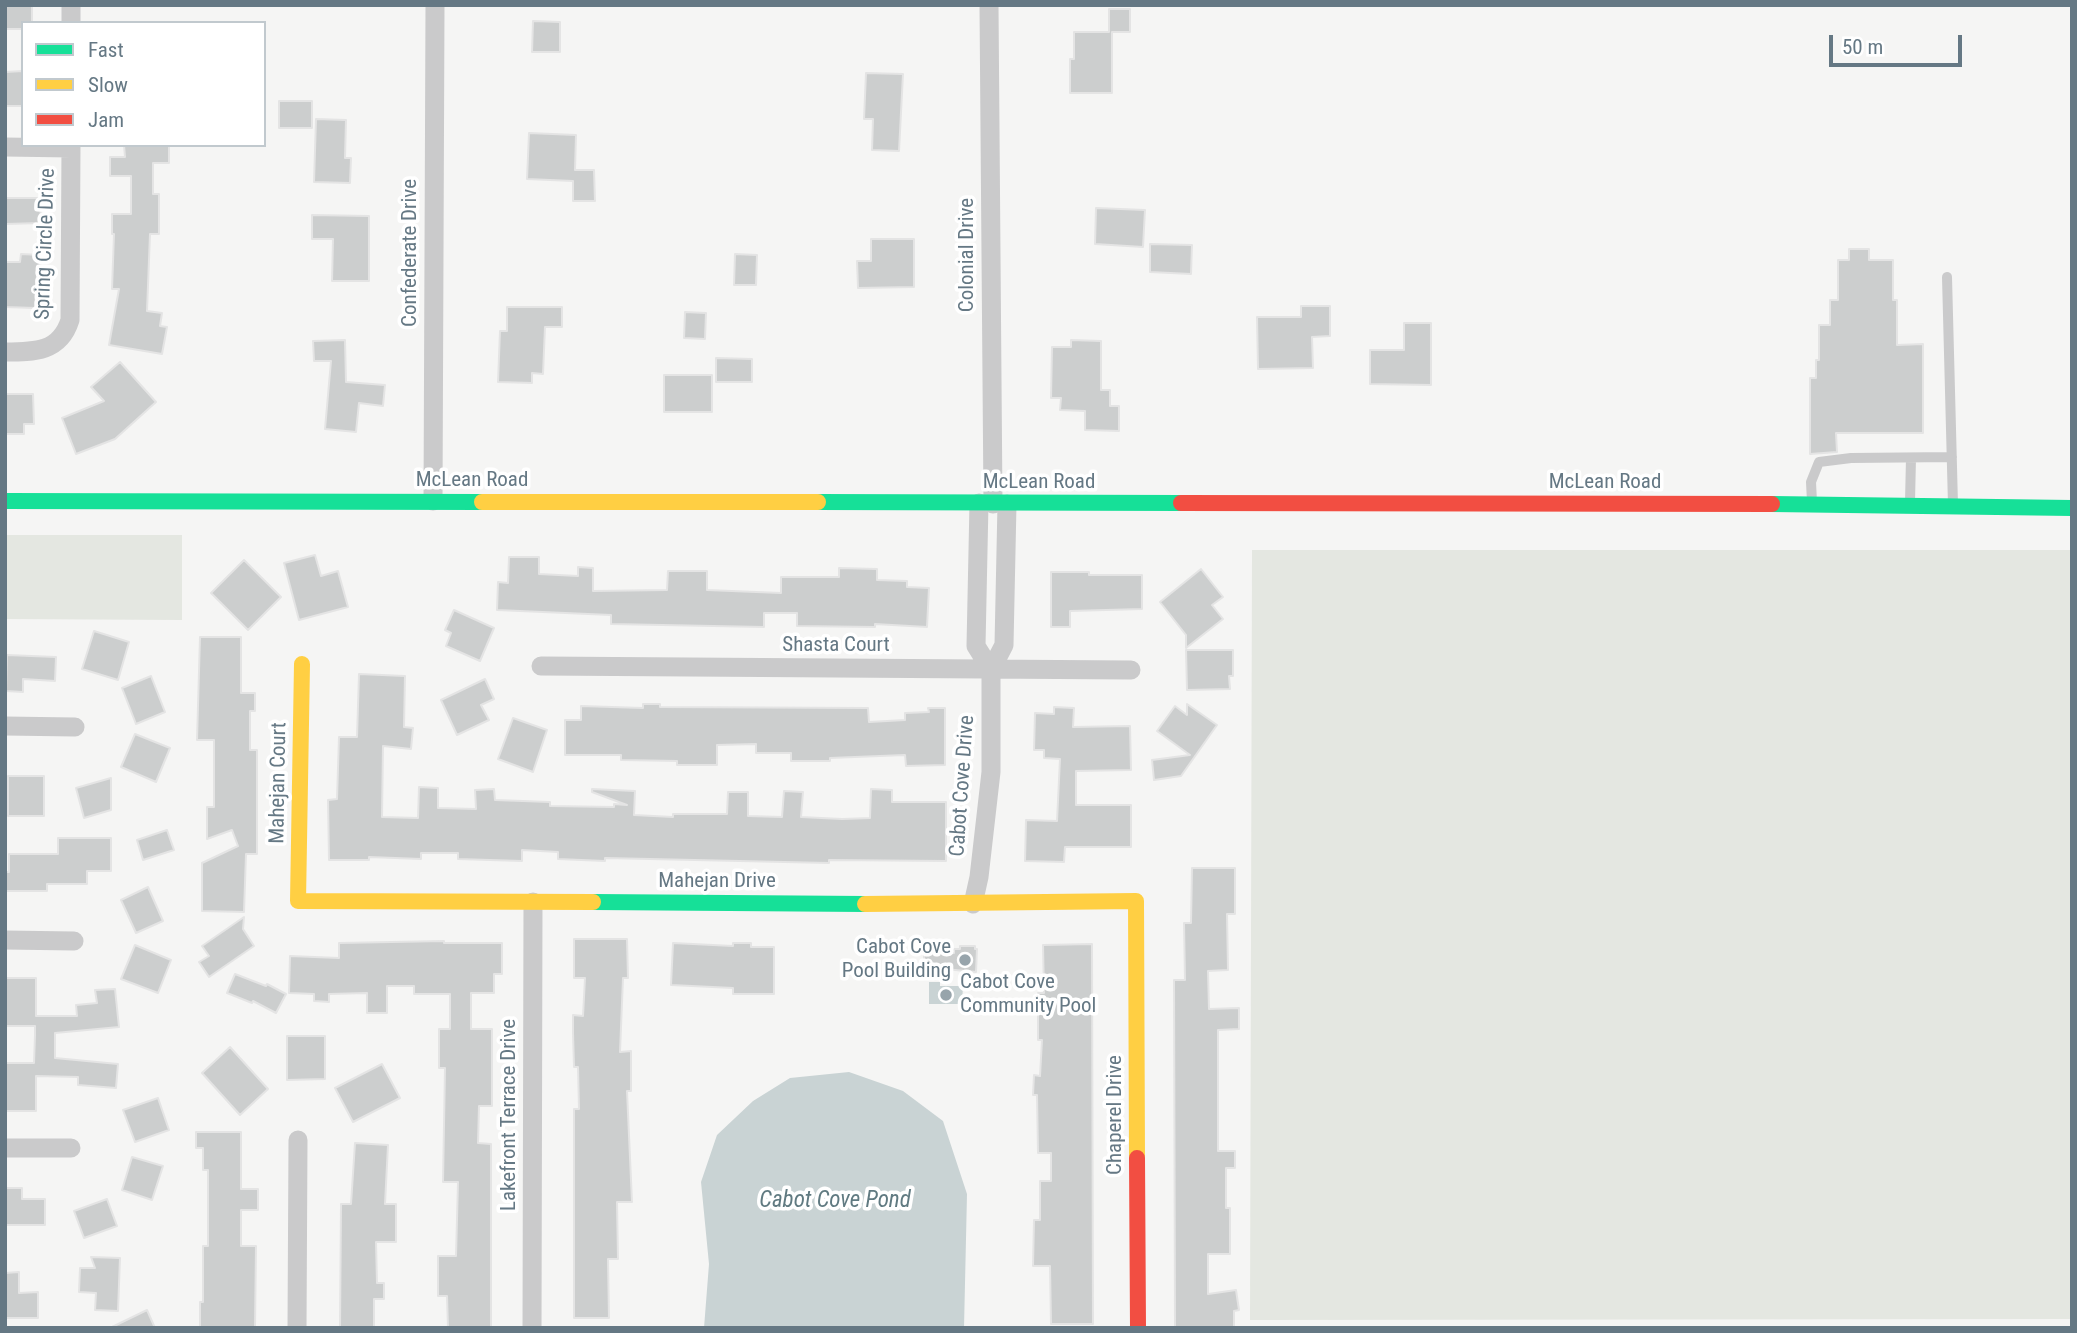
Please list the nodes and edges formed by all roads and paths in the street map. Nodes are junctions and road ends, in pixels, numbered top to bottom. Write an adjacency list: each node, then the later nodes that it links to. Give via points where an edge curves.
1 (435, 5): 11 (street, Confederate Drive)
2 (989, 5): 12 (street, Colonial Drive)
3 (38, 147): 5 (street)
4 (71, 147): 7 (street, Spring Circle Drive, via 70,320 60,342 29,352)
5 (5, 148)
6 (1947, 277): 9 (lane)
7 (5, 352)
8 (1911, 457): 9 (lane); 13 (lane, via 1819,462 1811,482); 14 (lane)
9 (1952, 457): 15 (lane)
10 (5, 501): 11 (street, McLean Road)
11 (433, 501): 12 (street, McLean Road)
12 (993, 504): 13 (street, McLean Road); 19 (street, Cabot Cove Drive, via 1004,645); 19 (street, Cabot Cove Drive, via 976,646)
13 (1812, 504): 14 (street, McLean Road)
14 (1910, 505): 15 (street, McLean Road)
15 (1953, 505): 16 (street, McLean Road)
16 (2072, 508)
17 (302, 664): 23 (street, Mahejan Court)
18 (541, 666): 19 (street, Shasta Court)
19 (991, 670): 20 (street, Shasta Court); 26 (street, Cabot Cove Drive, via 991,772)
20 (1131, 670)
21 (5, 726): 22 (street)
22 (75, 726)
23 (298, 901): 25 (street, Mahejan Drive)
24 (1136, 901): 26 (street, Mahejan Drive); 34 (street, Chaperel Drive)
25 (533, 902): 26 (street, Mahejan Drive); 33 (street, Lakefront Terrace Drive)
26 (973, 904)
27 (5, 940): 28 (street)
28 (74, 941)
29 (298, 1140): 32 (street)
30 (5, 1148): 31 (street)
31 (71, 1148)
32 (297, 1328)
33 (532, 1328)
34 (1138, 1328)

